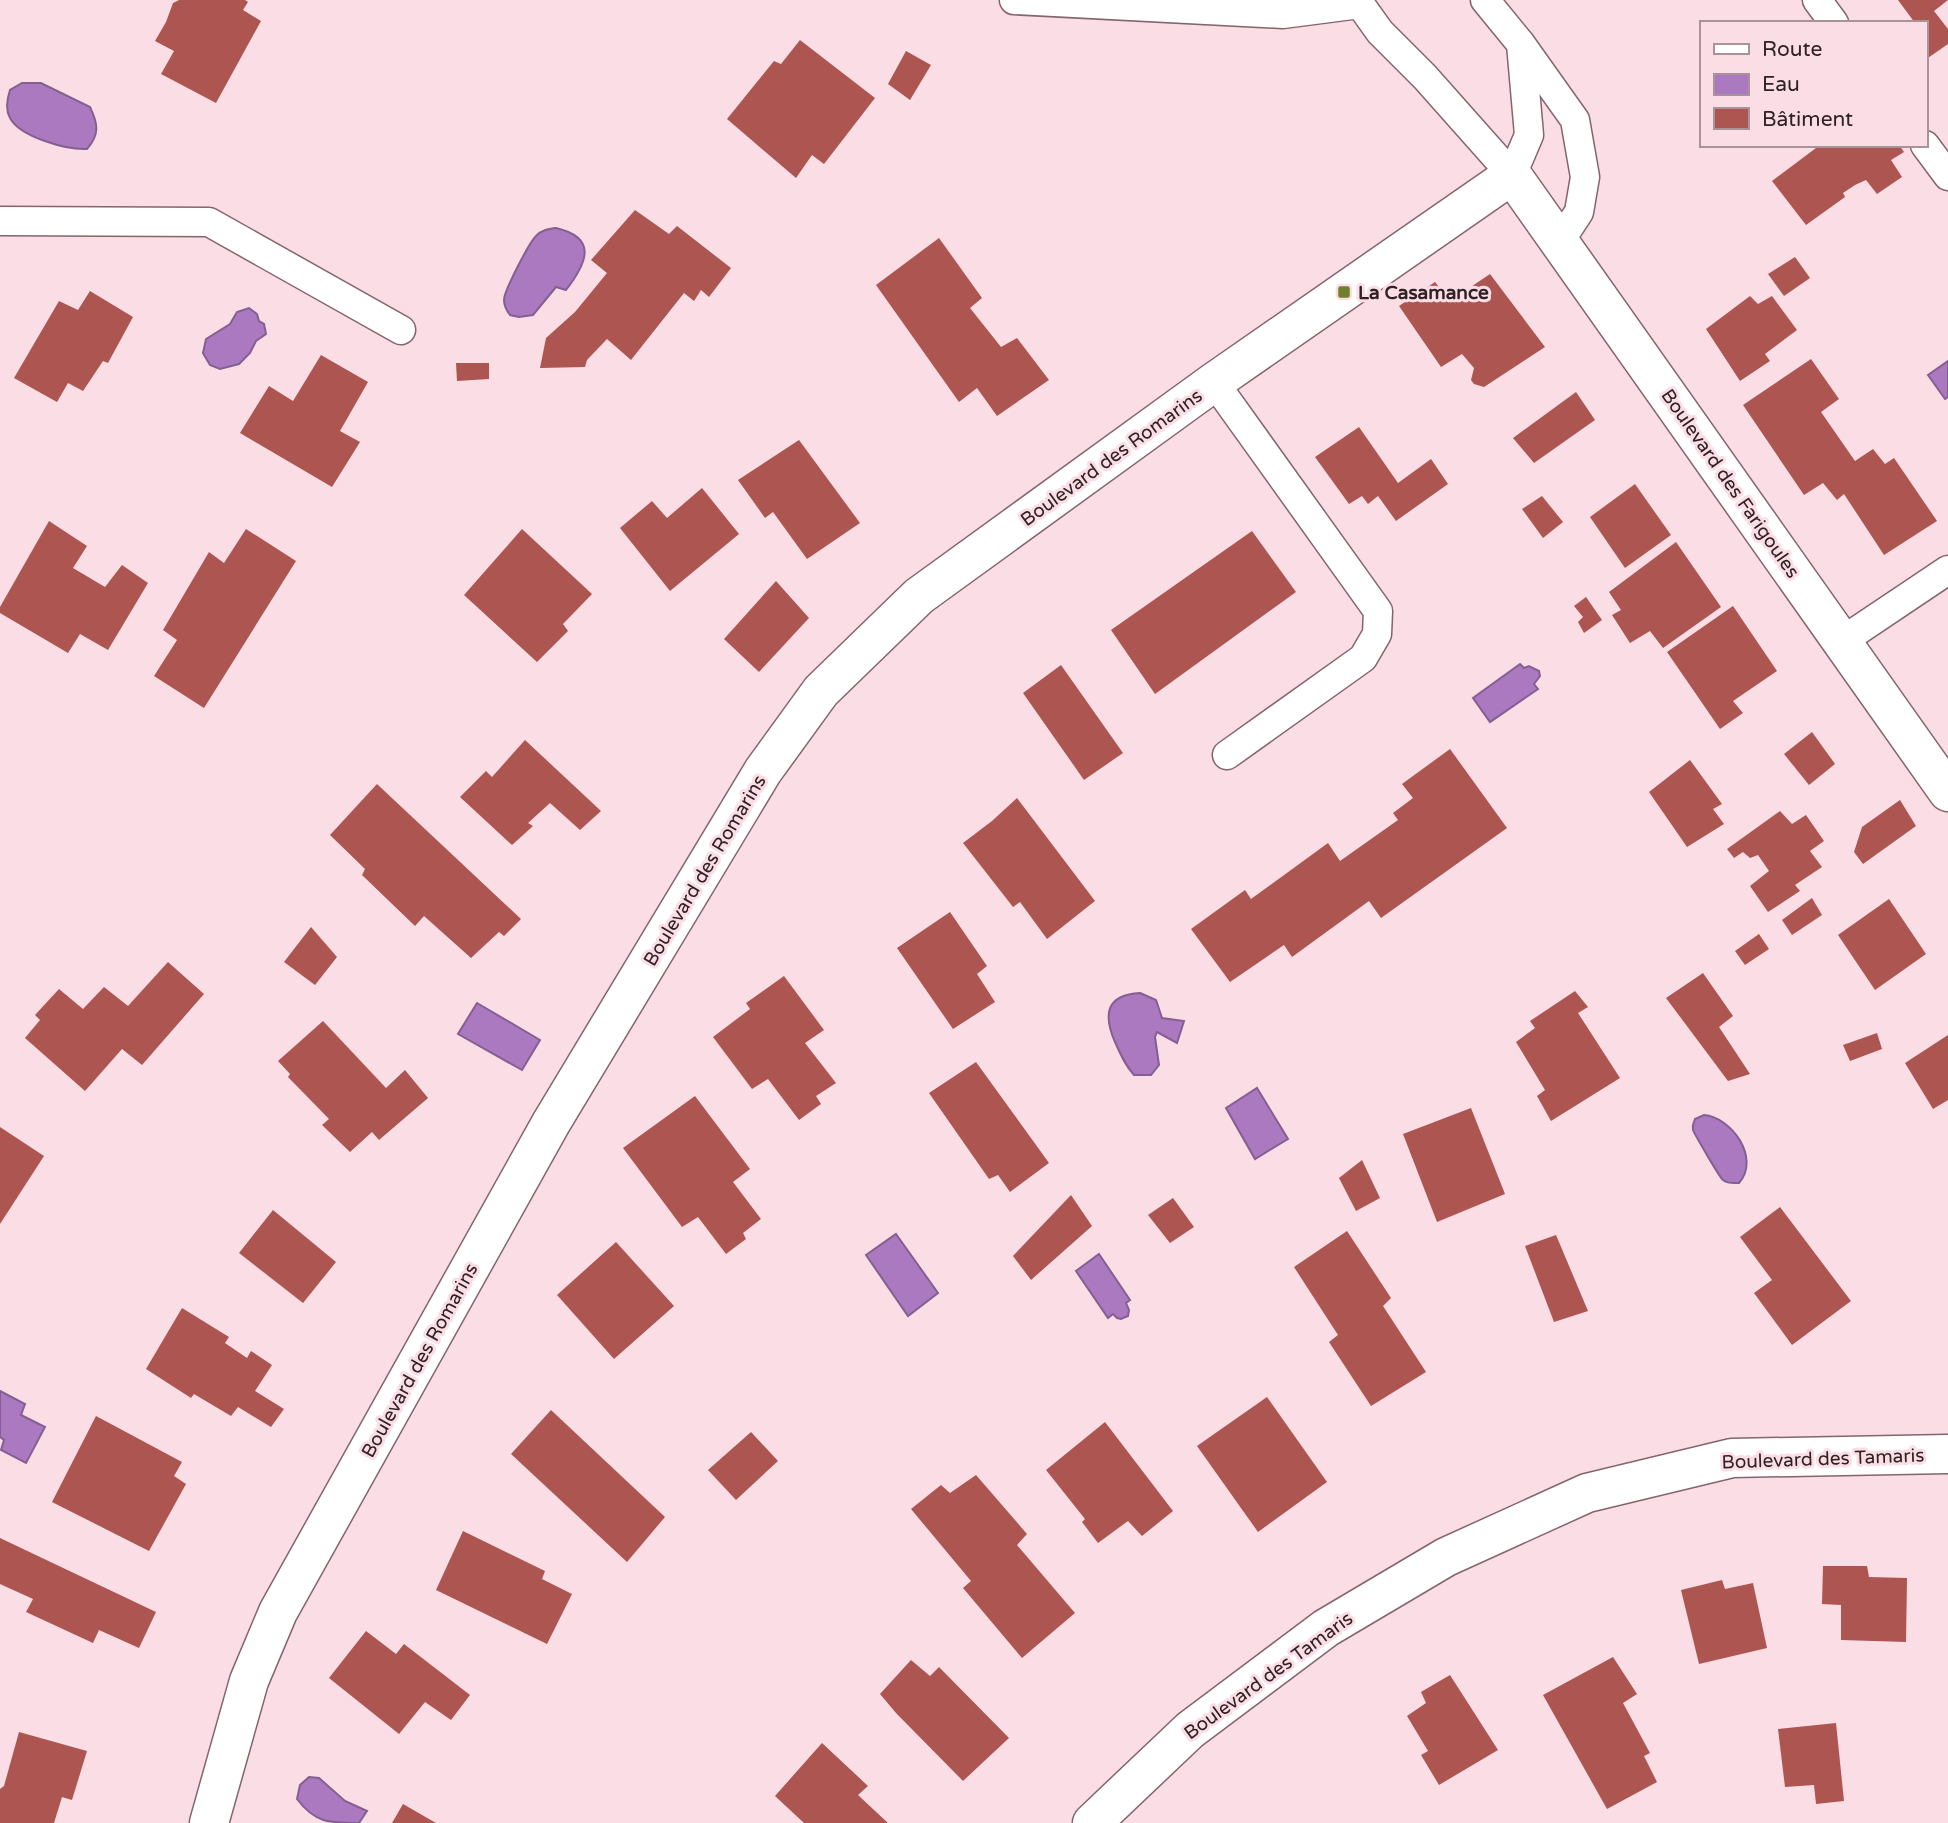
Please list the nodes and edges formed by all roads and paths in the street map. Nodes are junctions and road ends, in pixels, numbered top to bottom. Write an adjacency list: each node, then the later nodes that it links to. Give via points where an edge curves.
1 (1014, 0): 7 (lane, via 1283,14 1360,4 1380,32)
2 (1485, 0): 5 (lane)
3 (1817, 0): 4 (lane)
4 (1833, 21)
5 (1521, 44): 7 (lane, via 1529,135); 10 (lane, via 1575,120 1585,177 1579,212)
6 (1926, 147): 8 (lane)
7 (1512, 175): 10 (street, Boulevard des Farigoules); 12 (street, Boulevard des Romarins)
8 (1948, 176)
9 (0, 221): 11 (lane, via 209,222)
10 (1560, 242): 14 (street, Boulevard des Farigoules)
11 (401, 330)
12 (1214, 382): 15 (lane, via 1378,611 1377,634 1363,658); 18 (street, Boulevard des Romarins, via 919,596 821,691 763,771 551,1123 278,1612 249,1681)
13 (1948, 570): 14 (lane)
14 (1842, 641): 16 (street, Boulevard des Farigoules)
15 (1227, 755)
16 (1948, 792)
17 (1948, 1454): 19 (street, Boulevard des Tamaris, via 1732,1458 1587,1493 1446,1557 1326,1628 1190,1730)
18 (209, 1823)
19 (1092, 1823)

